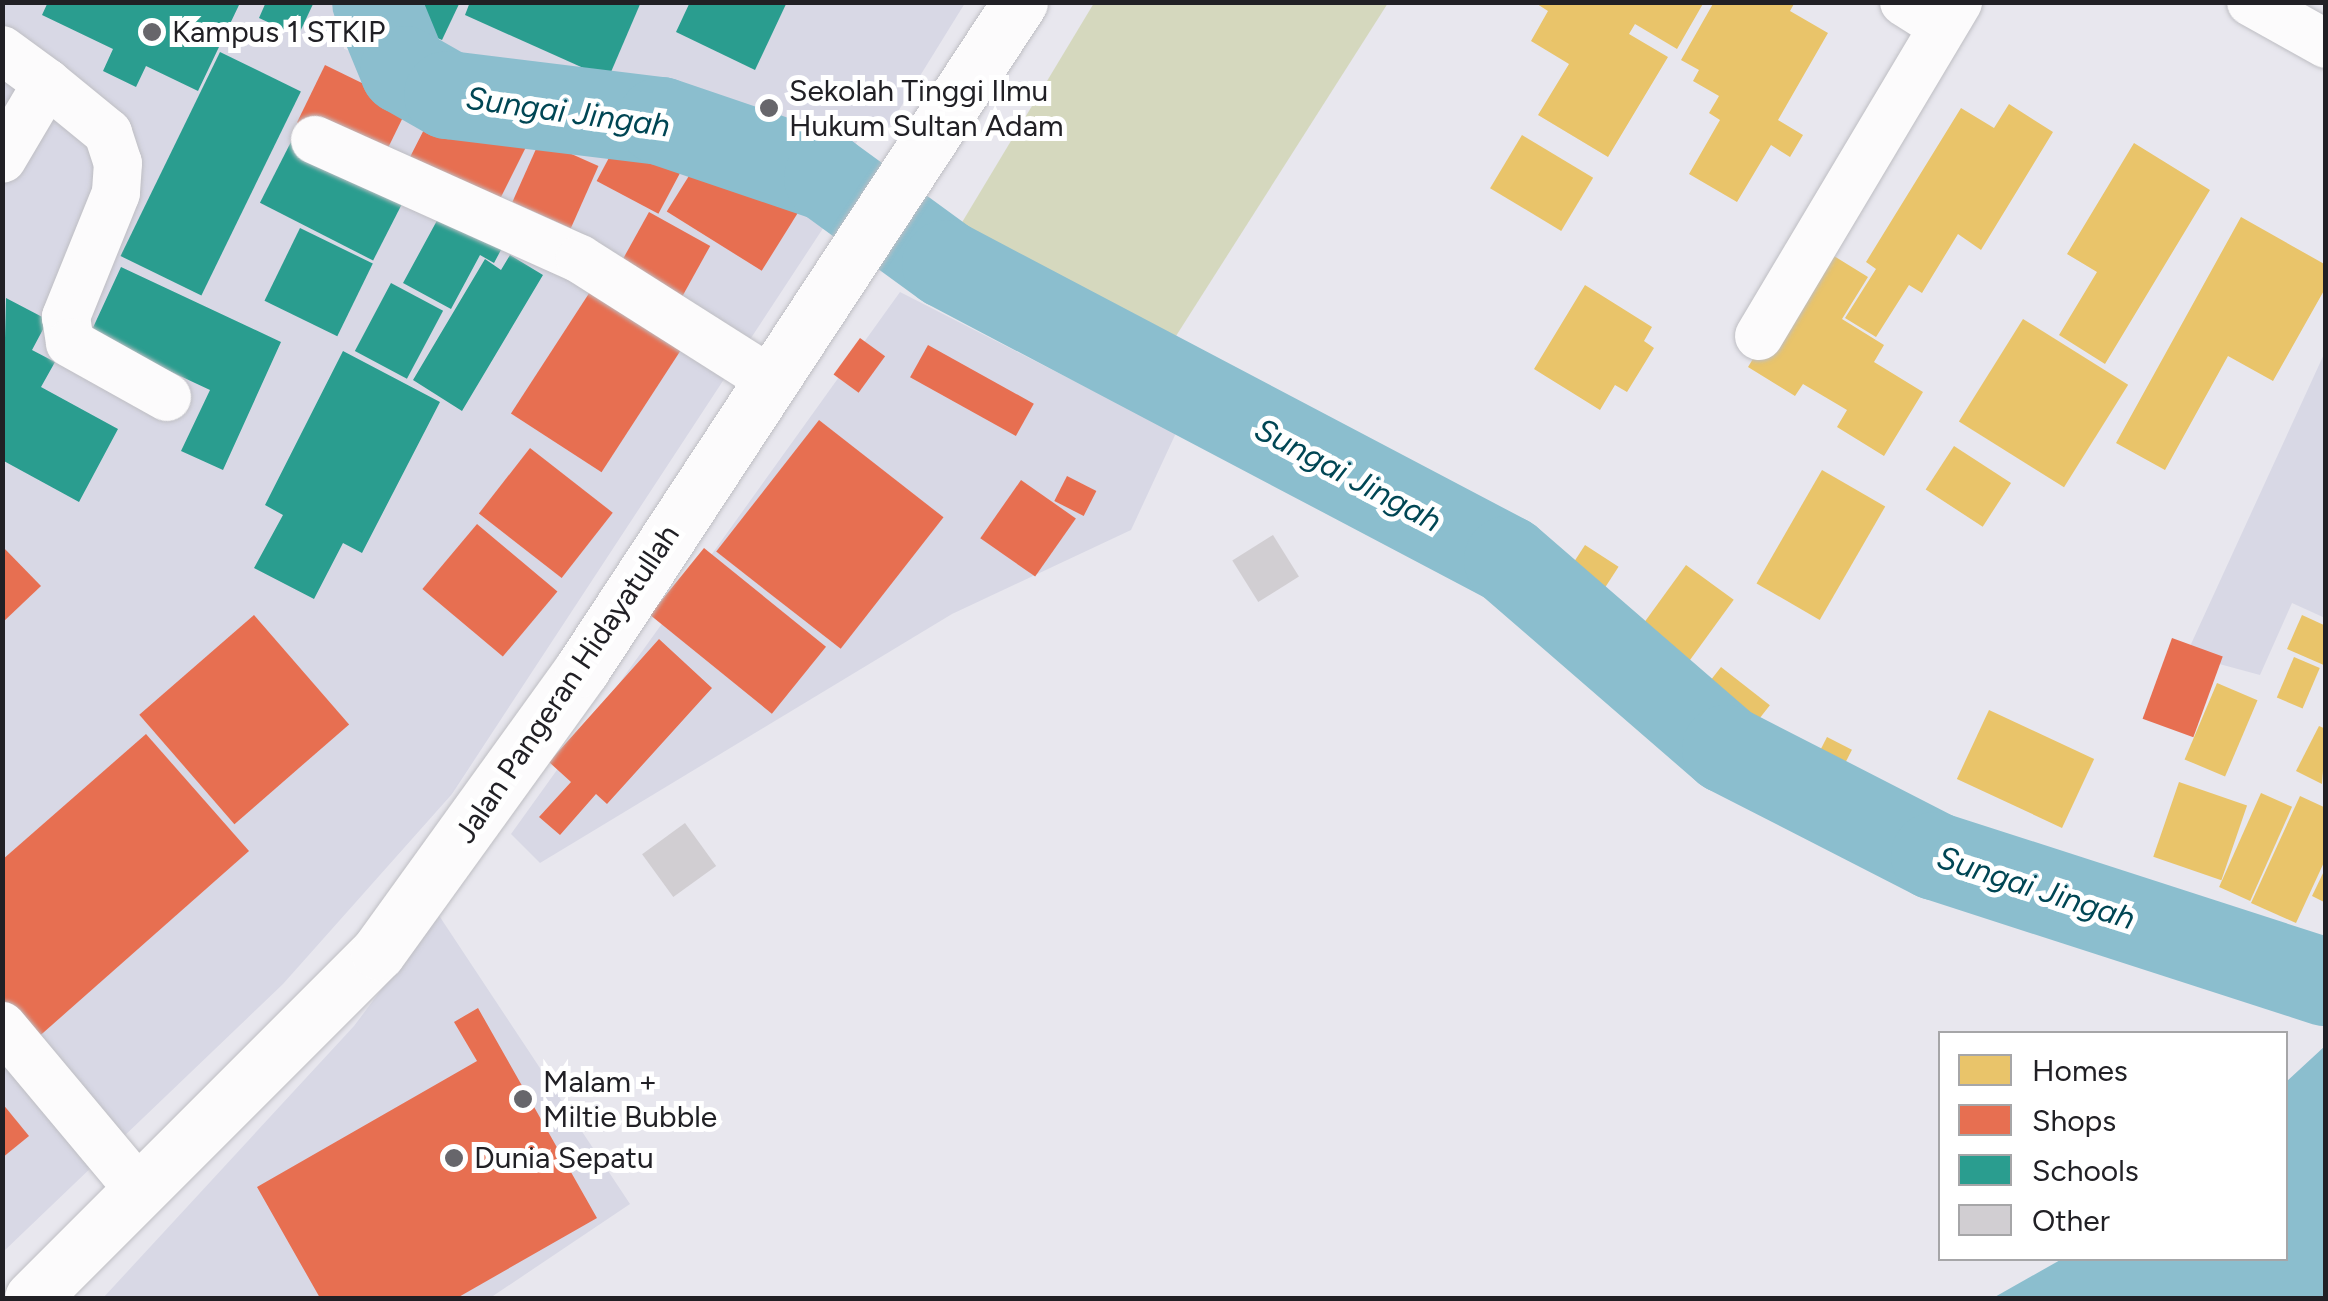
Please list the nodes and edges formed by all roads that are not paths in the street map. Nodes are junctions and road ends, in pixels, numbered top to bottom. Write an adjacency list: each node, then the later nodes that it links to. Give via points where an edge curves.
1 (1020, 2): 10 (main road, Jalan Pangeran Hidayatullah)
2 (2251, 2): 4 (street)
3 (1935, 10): 9 (street)
4 (2326, 44)
5 (2, 50): 6 (street)
6 (47, 84): 8 (street); 11 (street, via 108,133 118,162 116,193 66,317 70,343)
7 (314, 140): 10 (street, via 580,259)
8 (2, 158)
9 (1759, 336)
10 (772, 381): 13 (main road, Jalan Pangeran Hidayatullah, via 378,952)
11 (167, 397)
12 (2, 1026): 13 (street)
13 (140, 1191): 14 (main road, Jalan Pangeran Hidayatullah)
14 (32, 1298)

